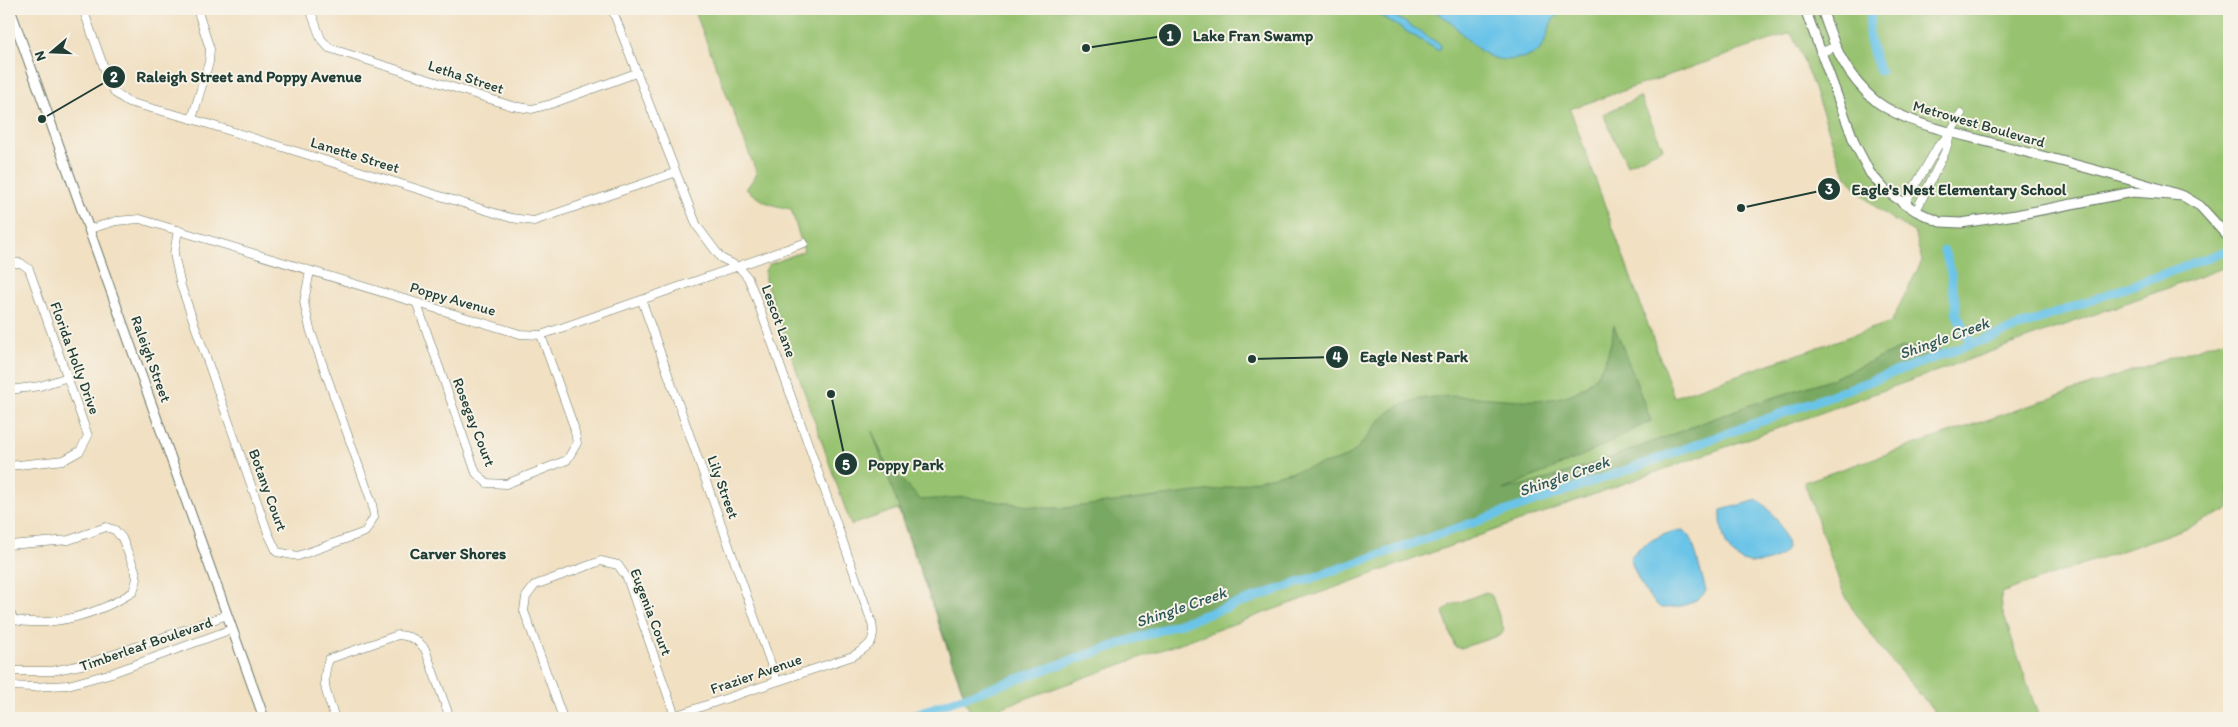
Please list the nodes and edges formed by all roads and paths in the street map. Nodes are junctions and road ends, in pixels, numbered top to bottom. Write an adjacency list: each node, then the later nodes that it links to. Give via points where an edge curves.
1 (10, 9): 18 (street, Raleigh Street)
2 (83, 9): 12 (street, Lanette Street, via 115,93 128,102)
3 (196, 9): 12 (street, via 210,49 210,62)
4 (310, 9): 10 (street, Letha Street, via 321,39 329,48 512,106 532,109 552,104)
5 (612, 9): 10 (street, Lescot Lane)
6 (1805, 9): 9 (street, Metrowest Boulevard)
7 (1822, 9): 8 (street, Metrowest Boulevard)
8 (1834, 47): 9 (street); 13 (street, Metrowest Boulevard, via 1840,60 1878,102 1901,116)
9 (1820, 53): 16 (street, Metrowest Boulevard, via 1855,144 1870,173)
10 (636, 72): 14 (street, Lescot Lane)
11 (1961, 114): 13 (street)
12 (192, 119): 14 (street, Lanette Street, via 511,218 534,221)
13 (1951, 132): 15 (street, Metrowest Boulevard); 16 (street, via 1938,146); 17 (street, via 1946,152)
14 (674, 173): 23 (street, Lescot Lane, via 708,243 721,258)
15 (2183, 196): 17 (street, Metrowest Boulevard, via 2133,192 1988,220 1961,222 1940,222); 20 (street, Metrowest Boulevard, via 2200,206)
16 (1904, 205): 17 (street, Metrowest Boulevard)
17 (1916, 211)
18 (90, 229): 19 (street, Poppy Avenue, via 140,218); 33 (street, Raleigh Street)
19 (178, 230): 24 (street, Poppy Avenue); 24 (street, Botany Court, via 174,254 181,286 268,533 277,552 298,556 365,532 374,517 372,503 310,329 304,302)
20 (2227, 235)
21 (804, 243): 23 (street, Poppy Avenue)
22 (9, 263): 28 (street, Florida Holly Drive, via 21,263 29,269)
23 (739, 267): 25 (street, Poppy Avenue); 35 (street, Lescot Lane, via 755,295 872,622 875,634 869,646)
24 (310, 271): 26 (street, Poppy Avenue)
25 (642, 301): 27 (street, Poppy Avenue); 37 (street, Lily Street)
26 (417, 304): 27 (street, Poppy Avenue, via 520,334); 27 (street, Rosegay Court, via 476,472 486,482 506,484 567,460 576,443 574,427)
27 (541, 335)
28 (68, 378): 29 (street); 30 (street, Florida Holly Drive, via 88,436 80,452 64,460)
29 (9, 390)
30 (9, 466)
31 (9, 545): 32 (street, via 69,540 106,527 115,530 122,538 137,579 133,592 120,600 68,619 26,622 14,620)
32 (9, 611)
33 (227, 614): 34 (street, Raleigh Street); 36 (street, Timberleaf Boulevard, via 86,664 52,671)
34 (232, 629): 38 (street, Timberleaf Boulevard, via 68,685); 40 (street, Raleigh Street)
35 (853, 656): 37 (street, Frazier Avenue)
36 (9, 670)
37 (777, 681): 39 (street, Frazier Avenue)
38 (9, 686)
39 (672, 717): 43 (street, Eugenia Court, via 626,578 618,565 601,561 535,585 526,597 524,611)
40 (264, 718)
41 (335, 718): 42 (street, via 324,688 324,673 329,659 398,635 419,641 425,649)
42 (450, 718)
43 (562, 718)

